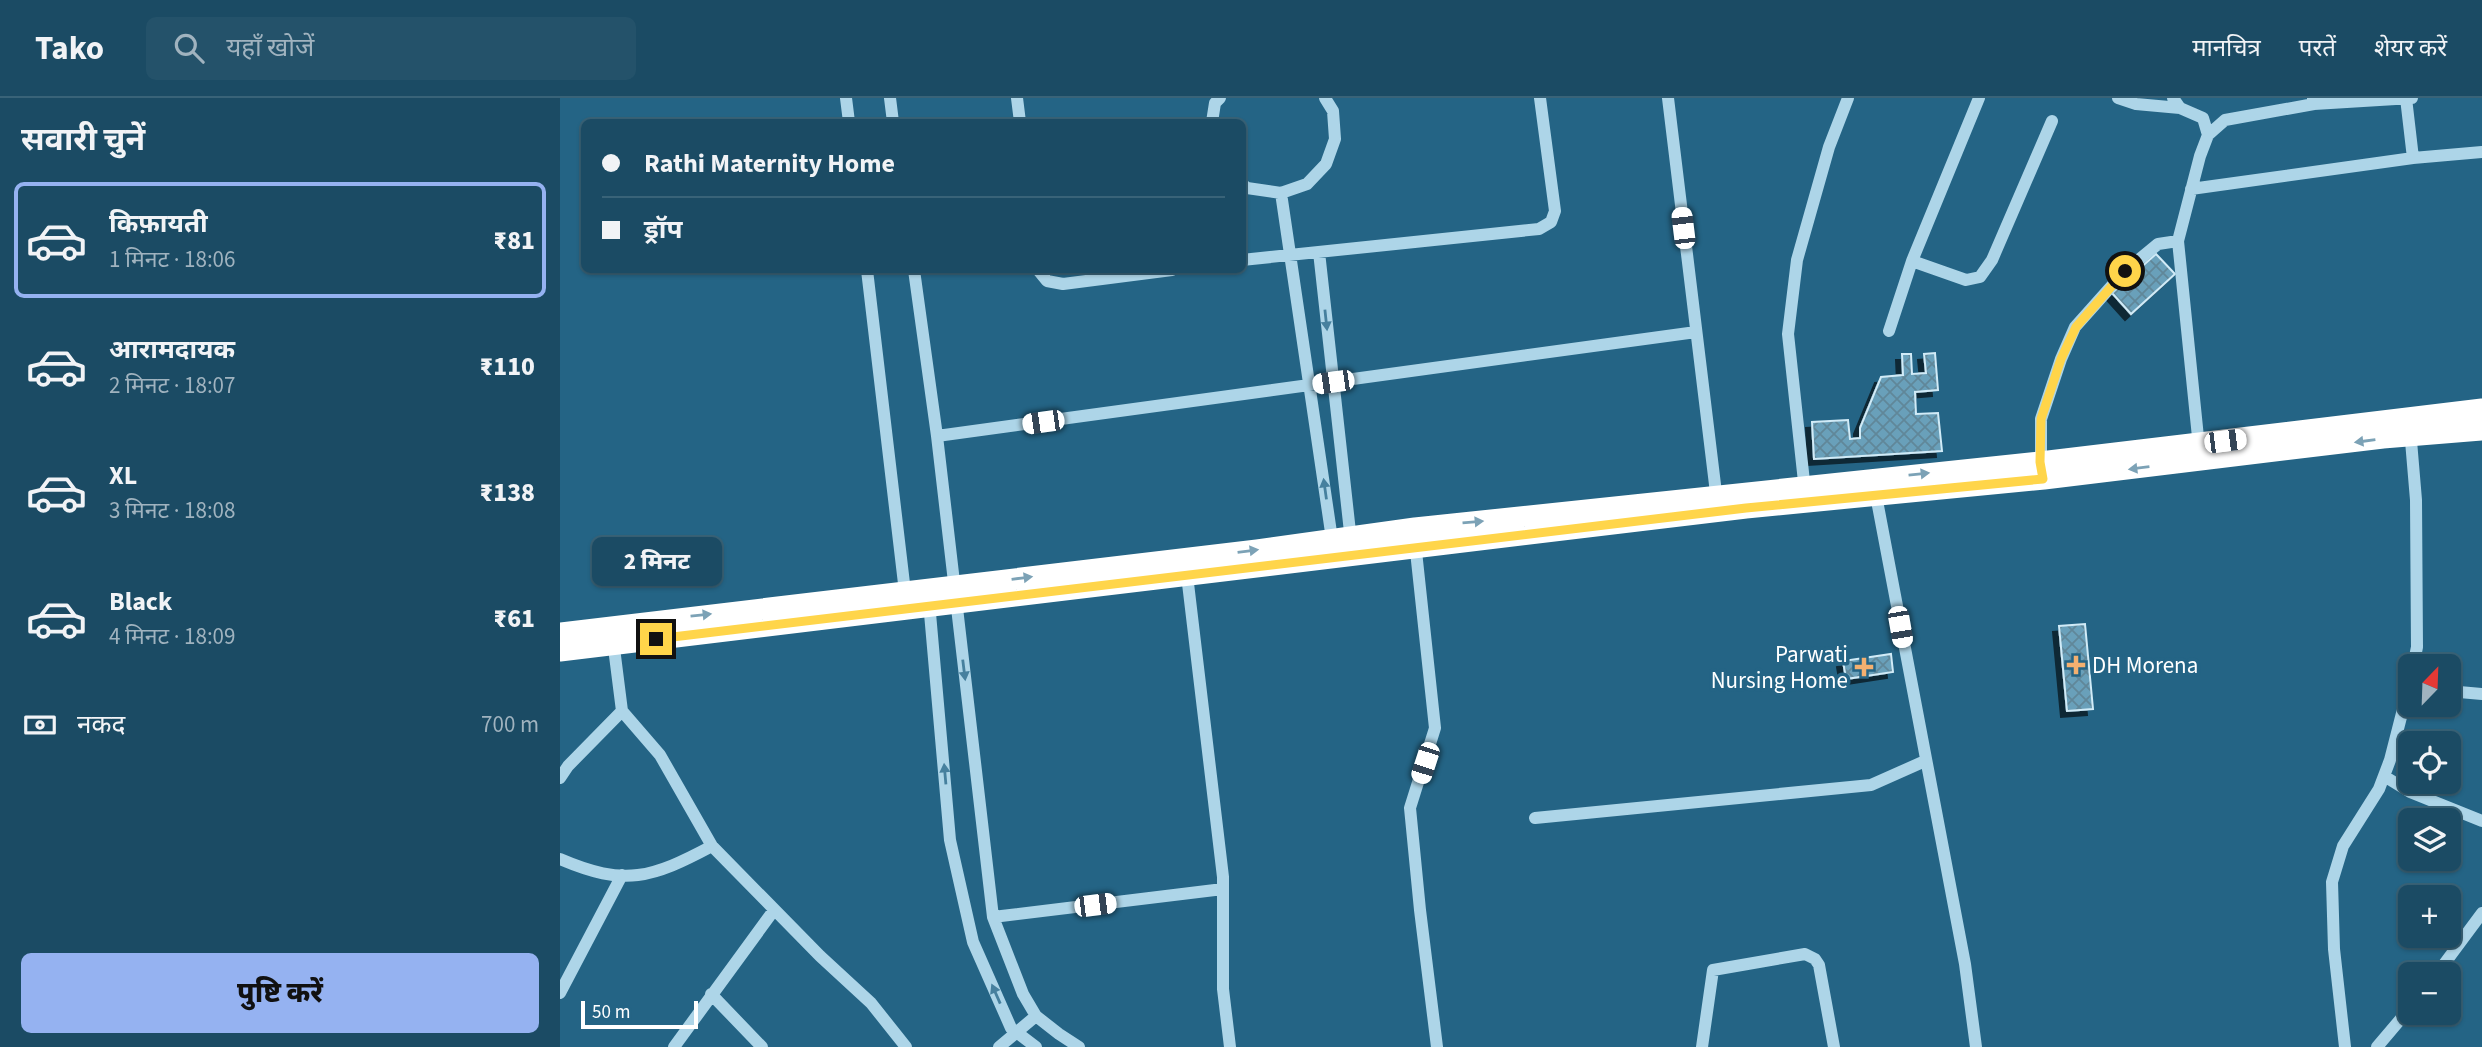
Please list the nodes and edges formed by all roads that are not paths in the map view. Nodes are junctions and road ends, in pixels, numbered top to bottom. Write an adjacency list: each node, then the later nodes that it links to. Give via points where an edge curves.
1 (846, 98): 16 (street)
2 (890, 98): 17 (street)
3 (1017, 98): 18 (street)
4 (1220, 98): 19 (street)
5 (1325, 98): 27 (street, via 1333,111 1335,139 1326,164 1307,184)
6 (1540, 98): 29 (street, via 1555,211 1551,222 1539,229)
7 (1668, 98): 37 (street)
8 (1848, 98): 48 (street, via 1797,260 1788,334)
9 (1979, 98): 32 (street)
10 (2118, 98): 14 (street, via 2136,104)
11 (2406, 98): 12 (street); 13 (street); 24 (street)
12 (2412, 98)
13 (2313, 101): 20 (street)
14 (2177, 103): 15 (street)
15 (2203, 118): 20 (street); 22 (street)
16 (849, 119)
17 (893, 119)
18 (1020, 119)
19 (1212, 119)
20 (2225, 120): 22 (street)
21 (2052, 121): 32 (street, via 1992,260 1980,277 1966,280)
22 (2208, 135): 26 (street)
23 (2482, 152): 24 (street)
24 (2413, 158): 26 (street)
25 (1246, 187): 27 (street)
26 (2191, 189): 28 (street)
27 (1281, 193): 30 (street)
28 (2178, 241): 45 (street); 46 (street, via 2158,244 2125,271 2076,327 2041,419)
29 (1319, 252): 30 (street); 39 (street, one-way to 39)
30 (1290, 256): 31 (street); 40 (street)
31 (1246, 260)
32 (1912, 261): 38 (street)
33 (867, 273): 53 (street)
34 (914, 273): 44 (street)
35 (1040, 273): 36 (street, via 1046,281 1063,284)
36 (1149, 273)
37 (1696, 331): 39 (street); 49 (street)
38 (1889, 331)
39 (1333, 382): 40 (street); 51 (street)
40 (1311, 384): 44 (street); 51 (street, one-way to 40)
41 (2482, 410): 42 (highway)
42 (2410, 427): 43 (highway); 45 (highway); 59 (street, via 2416,500)
43 (2482, 430)
44 (937, 436): 54 (street)
45 (2200, 453): 46 (highway)
46 (2042, 471): 47 (highway)
47 (1875, 487): 48 (highway); 64 (street)
48 (1805, 494): 49 (highway)
49 (1717, 504): 50 (highway)
50 (1415, 537): 51 (highway); 89 (street, via 1435,728 1410,808)
51 (1343, 547): 52 (highway); 54 (highway, one-way to 51)
52 (1187, 575): 54 (highway); 72 (street)
53 (905, 592): 55 (highway); 57 (highway, one-way to 53)
54 (955, 594): 55 (highway); 75 (street, one-way to 75)
55 (929, 597): 57 (highway); 81 (street, one-way to 55, via 973,942 950,841)
56 (560, 633): 57 (highway)
57 (613, 635): 58 (highway); 62 (street)
58 (560, 651)
59 (2416, 654)
60 (2461, 692): 61 (street)
61 (2482, 694)
62 (622, 711): 66 (street); 69 (street, via 660,755)
63 (2400, 718): 65 (street)
64 (1925, 761): 67 (street, via 1871,785); 92 (street, via 1965,964)
65 (2384, 776): 68 (street, via 2410,792); 93 (street, via 2343,846 2332,882)
66 (560, 778)
67 (1535, 818)
68 (2482, 821)
69 (712, 846): 71 (street, via 674,866 638,877); 73 (street)
70 (560, 859): 71 (street, via 590,872)
71 (622, 875): 77 (street)
72 (1223, 889): 75 (street); 88 (street, via 1223,989)
73 (774, 910): 78 (street); 84 (street, via 871,1003)
74 (2482, 913): 76 (street)
75 (993, 917): 79 (street)
76 (2446, 962)
77 (560, 993)
78 (711, 994): 82 (street); 83 (street)
79 (1036, 1016): 81 (street); 87 (street)
80 (2398, 1022): 94 (street)
81 (1016, 1032): 85 (street); 86 (street)
82 (674, 1047)
83 (762, 1047)
84 (906, 1047)
85 (999, 1047)
86 (1036, 1047)
87 (1079, 1047)
88 (1230, 1047)
89 (1437, 1047)
90 (1702, 1047): 91 (street, via 1713,970 1805,954 1819,965)
91 (1835, 1047)
92 (1976, 1047)
93 (2345, 1047)
94 (2377, 1047)

